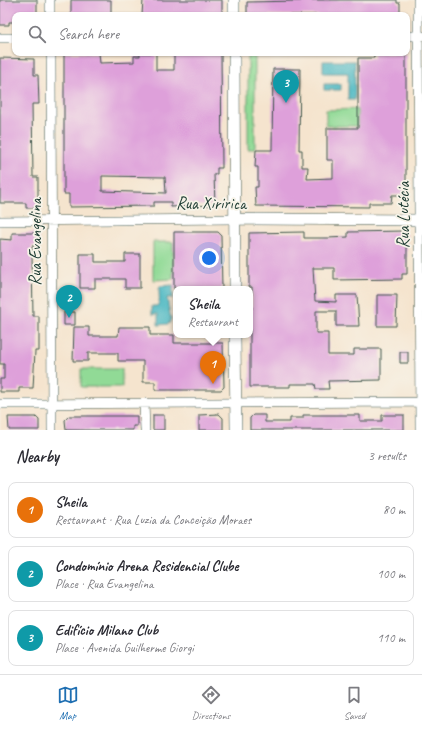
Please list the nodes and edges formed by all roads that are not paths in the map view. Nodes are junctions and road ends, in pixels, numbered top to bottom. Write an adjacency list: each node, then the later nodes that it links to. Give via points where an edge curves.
1 (50, 0): 4 (street)
2 (234, 0): 5 (street)
3 (418, 0): 6 (street, Rua Lutécia)
4 (50, 12)
5 (234, 12)
6 (420, 36): 12 (street, Rua Lutécia)
7 (0, 38): 8 (street)
8 (12, 38)
9 (51, 56): 14 (street, Rua Evangelina)
10 (234, 56): 11 (street)
11 (235, 219): 12 (street, Rua Xiririca); 14 (street, Rua Xiririca); 15 (street)
12 (420, 220): 17 (street, Rua Lutécia)
13 (0, 221): 14 (street, Rua Xiririca)
14 (51, 221): 21 (street, Rua Evangelina)
15 (235, 286)
16 (235, 338): 19 (street)
17 (421, 402): 19 (street); 25 (street, Rua Lutécia)
18 (144, 403): 19 (street); 21 (street); 23 (street)
19 (235, 403): 24 (street)
20 (0, 404): 21 (street)
21 (52, 404): 22 (street, Rua Evangelina)
22 (52, 430)
23 (145, 430)
24 (236, 430)
25 (420, 430)

